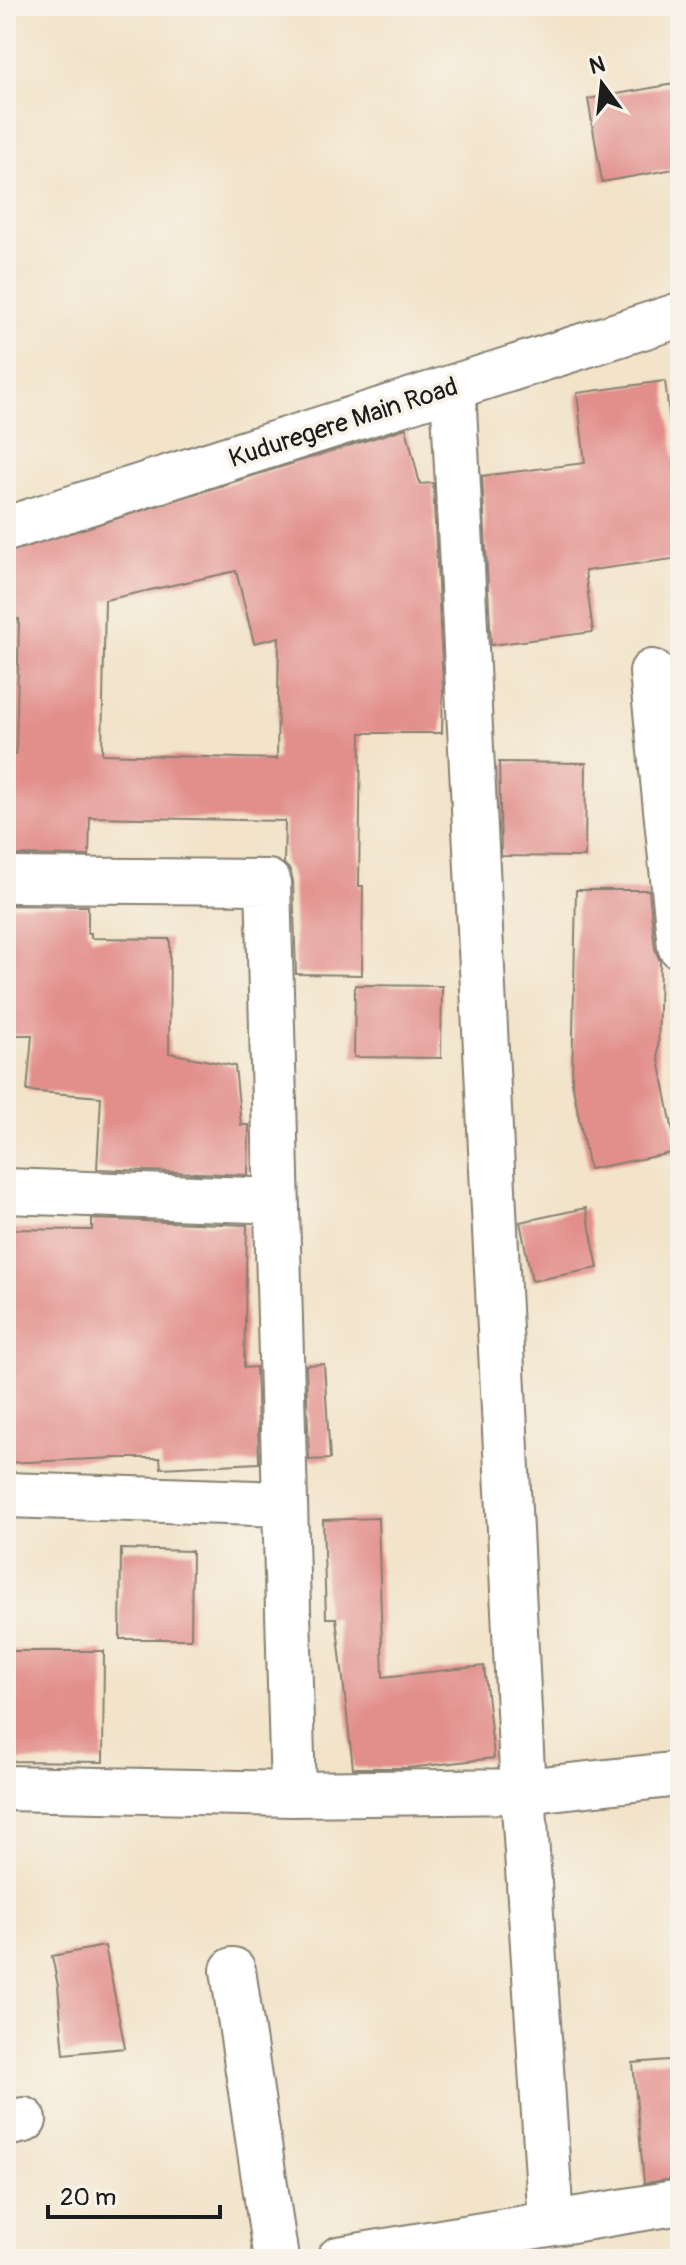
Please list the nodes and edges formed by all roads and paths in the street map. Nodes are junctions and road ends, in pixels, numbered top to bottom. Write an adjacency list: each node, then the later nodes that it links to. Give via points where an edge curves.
1 (680, 315): 2 (street, Kuduregere Main Road)
2 (453, 387): 3 (street, Kuduregere Main Road); 13 (street)
3 (6, 529)
4 (652, 672): 6 (street)
5 (6, 880): 8 (street, via 268,882)
6 (680, 946)
7 (6, 1191): 8 (street)
8 (276, 1201): 10 (street)
9 (6, 1495): 10 (street)
10 (285, 1504): 14 (street)
11 (680, 1774): 13 (street)
12 (6, 1788): 14 (street)
13 (523, 1791): 14 (street); 17 (street)
14 (293, 1794)
15 (233, 1970): 18 (street)
16 (680, 2202): 17 (street)
17 (551, 2222): 19 (street)
18 (276, 2259)
19 (339, 2259)

